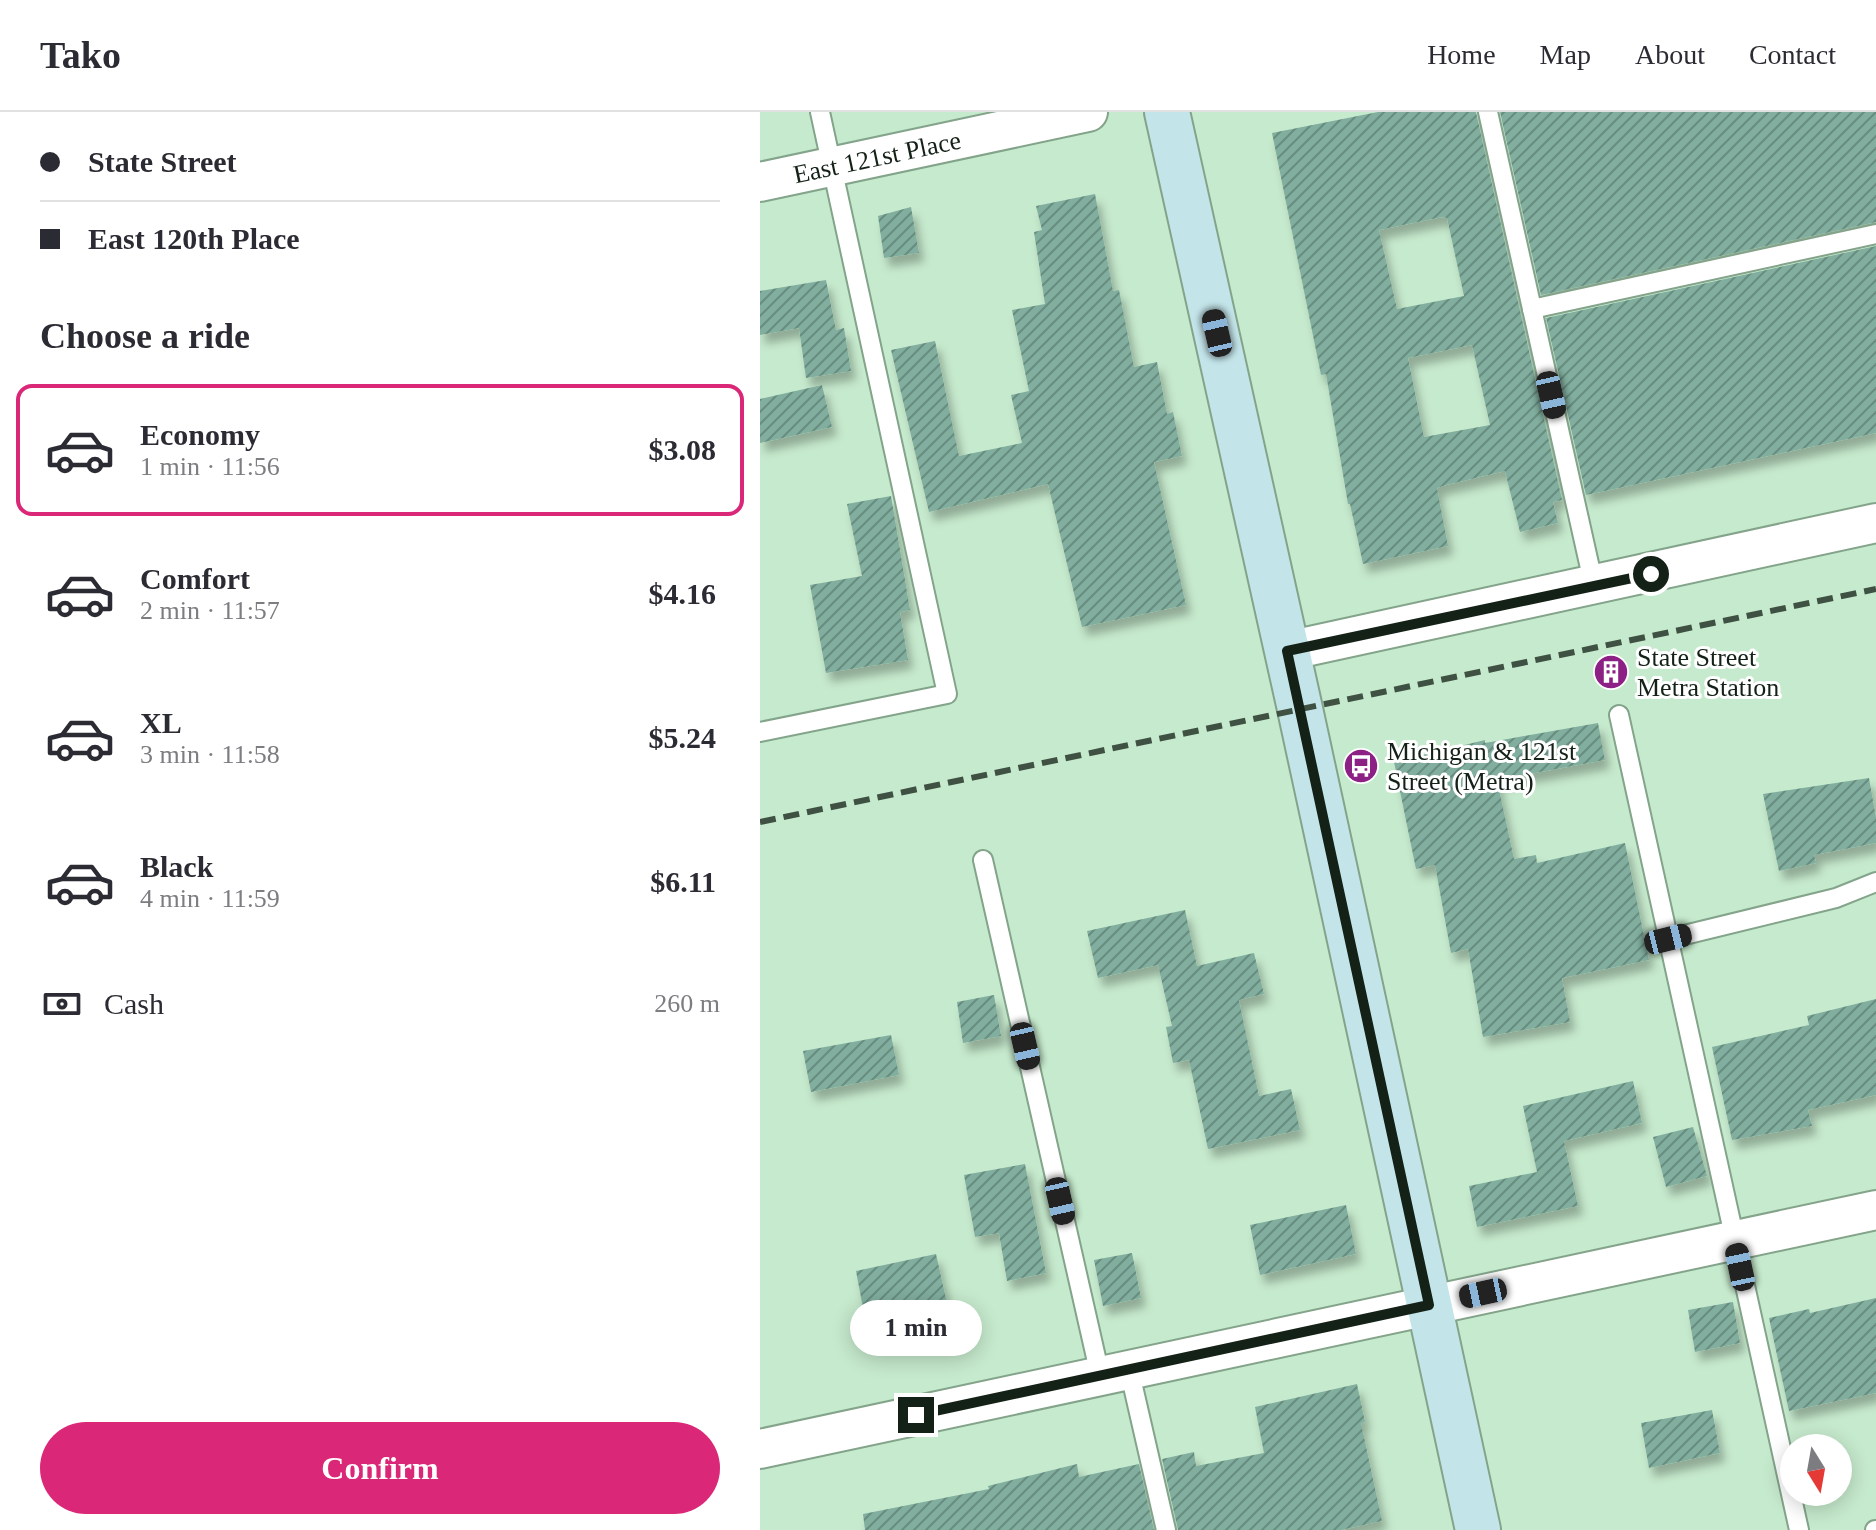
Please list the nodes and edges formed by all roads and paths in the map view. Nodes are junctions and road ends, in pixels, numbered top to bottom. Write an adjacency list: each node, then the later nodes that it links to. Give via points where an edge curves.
1 (820, 112): 5 (lane)
2 (1088, 112): 5 (street, East 121st Place)
3 (1167, 112): 11 (main road)
4 (1488, 112): 8 (lane)
5 (832, 167): 6 (street, East 121st Place); 13 (lane, via 947,694)
6 (760, 182)
7 (1876, 234): 8 (lane)
8 (1532, 309): 10 (lane)
9 (1876, 523): 10 (street)
10 (1594, 586): 11 (street)
11 (1287, 651): 19 (main road)
12 (1619, 715): 16 (lane)
13 (760, 732)
14 (983, 860): 20 (lane)
15 (1876, 882): 16 (lane, via 1836,898)
16 (1668, 939): 18 (lane)
17 (1876, 1210): 18 (street)
18 (1734, 1240): 19 (street); 24 (lane)
19 (1429, 1305): 20 (street); 23 (main road)
20 (1114, 1372): 21 (street); 22 (lane)
21 (761, 1446)
22 (1166, 1530)
23 (1478, 1530)
24 (1799, 1530)

